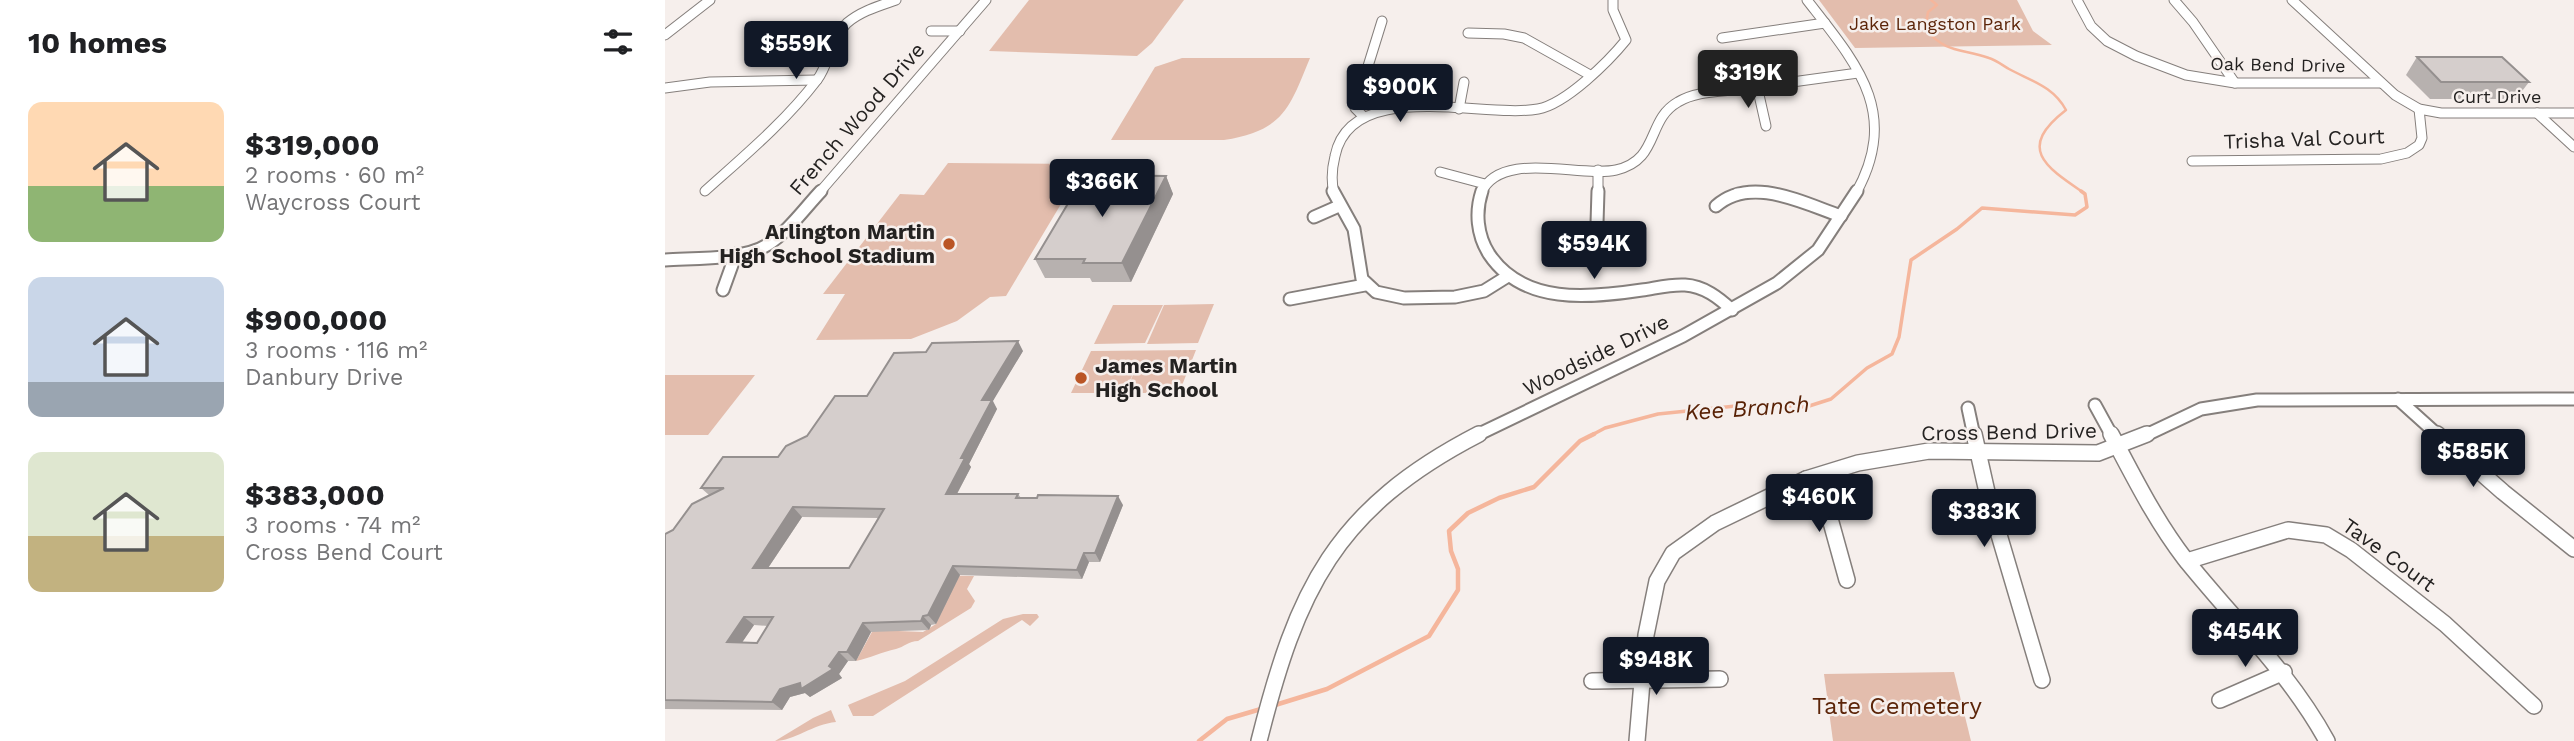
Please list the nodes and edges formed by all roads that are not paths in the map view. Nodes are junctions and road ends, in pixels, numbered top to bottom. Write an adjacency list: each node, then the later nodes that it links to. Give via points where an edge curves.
1 (711, 0): 14 (street)
2 (896, 0): 18 (street, via 863,14 839,32)
3 (986, 0): 12 (street, French Wood Drive)
4 (1613, 0): 17 (street, via 1626,40)
5 (1807, 0): 10 (street, Woodside Drive)
6 (2077, 0): 20 (street, Oak Bend Drive, via 2096,32 2115,46 2186,75)
7 (2174, 0): 20 (street)
8 (2292, 0): 21 (street)
9 (1382, 21): 28 (street, via 1355,108)
10 (1825, 23): 15 (street); 16 (street, Woodside Drive)
11 (931, 31): 12 (street)
12 (960, 31): 41 (street, French Wood Drive, via 780,236 765,247)
13 (1468, 33): 17 (street, via 1524,38)
14 (665, 35)
15 (1722, 38)
16 (1858, 73): 22 (street); 38 (street, Woodside Drive, via 1871,96 1876,135 1865,180)
17 (1590, 75): 24 (street, via 1540,109)
18 (817, 80): 23 (street, via 711,82); 35 (street)
19 (1464, 82): 24 (street)
20 (2235, 83): 21 (street, Oak Bend Drive)
21 (2381, 83): 25 (street)
22 (1757, 86): 29 (street); 32 (street, via 1676,101 1660,118 1646,156 1629,167)
23 (665, 88)
24 (1459, 108): 28 (street, via 1399,108)
25 (2419, 109): 26 (street, Curt Drive); 31 (street, Trisha Val Court, via 2423,131 2419,145 2390,158)
26 (2537, 113): 27 (street, Curt Drive); 30 (street)
27 (2574, 113)
28 (1364, 117): 36 (street, via 1341,137 1336,151 1332,192)
29 (1766, 126)
30 (2574, 147)
31 (2192, 161)
32 (1598, 170): 34 (street, via 1514,170); 40 (street)
33 (1440, 172): 34 (street)
34 (1485, 184): 43 (street, via 1479,202 1479,234)
35 (705, 191)
36 (1339, 205): 39 (street); 44 (street, via 1354,228)
37 (1716, 206): 38 (street, via 1732,193 1757,192)
38 (1841, 216): 47 (street, Woodside Drive, via 1811,257)
39 (1314, 217)
40 (1597, 223)
41 (736, 254): 42 (street, French Wood Drive); 45 (street)
42 (665, 260)
43 (1508, 276): 44 (street, via 1485,290 1449,296 1399,298); 47 (street, via 1537,290 1583,297 1690,286 1716,296)
44 (1365, 285): 46 (street)
45 (723, 290)
46 (1290, 299)
47 (1732, 310): 65 (street, Woodside Drive, via 1467,441 1398,485 1351,527 1318,572 1278,667)
48 (2399, 399): 49 (street, Cross Bend Drive); 52 (street, Cross Bend Drive, via 2226,403 2194,411); 55 (street)
49 (2574, 399)
50 (2095, 405): 52 (street)
51 (1968, 408): 53 (street)
52 (2119, 448): 53 (street, Cross Bend Drive, via 2098,453); 56 (street, via 2160,524)
53 (1977, 452): 54 (street, Cross Bend Drive, via 1929,452 1870,461); 61 (street)
54 (1806, 479): 57 (street, via 1833,519); 59 (street, Cross Bend Drive, via 1714,523 1673,553 1654,593)
55 (2574, 549)
56 (2187, 561): 58 (street); 64 (street, Tave Court, via 2288,530 2326,535 2383,572)
57 (1847, 580)
58 (2284, 671): 63 (street); 67 (street)
59 (1642, 679): 60 (street); 62 (street); 66 (street, Cross Bend Drive)
60 (1720, 679)
61 (2042, 680)
62 (1592, 681)
63 (2220, 700)
64 (2534, 706)
65 (1259, 741)
66 (1637, 741)
67 (2327, 741)

